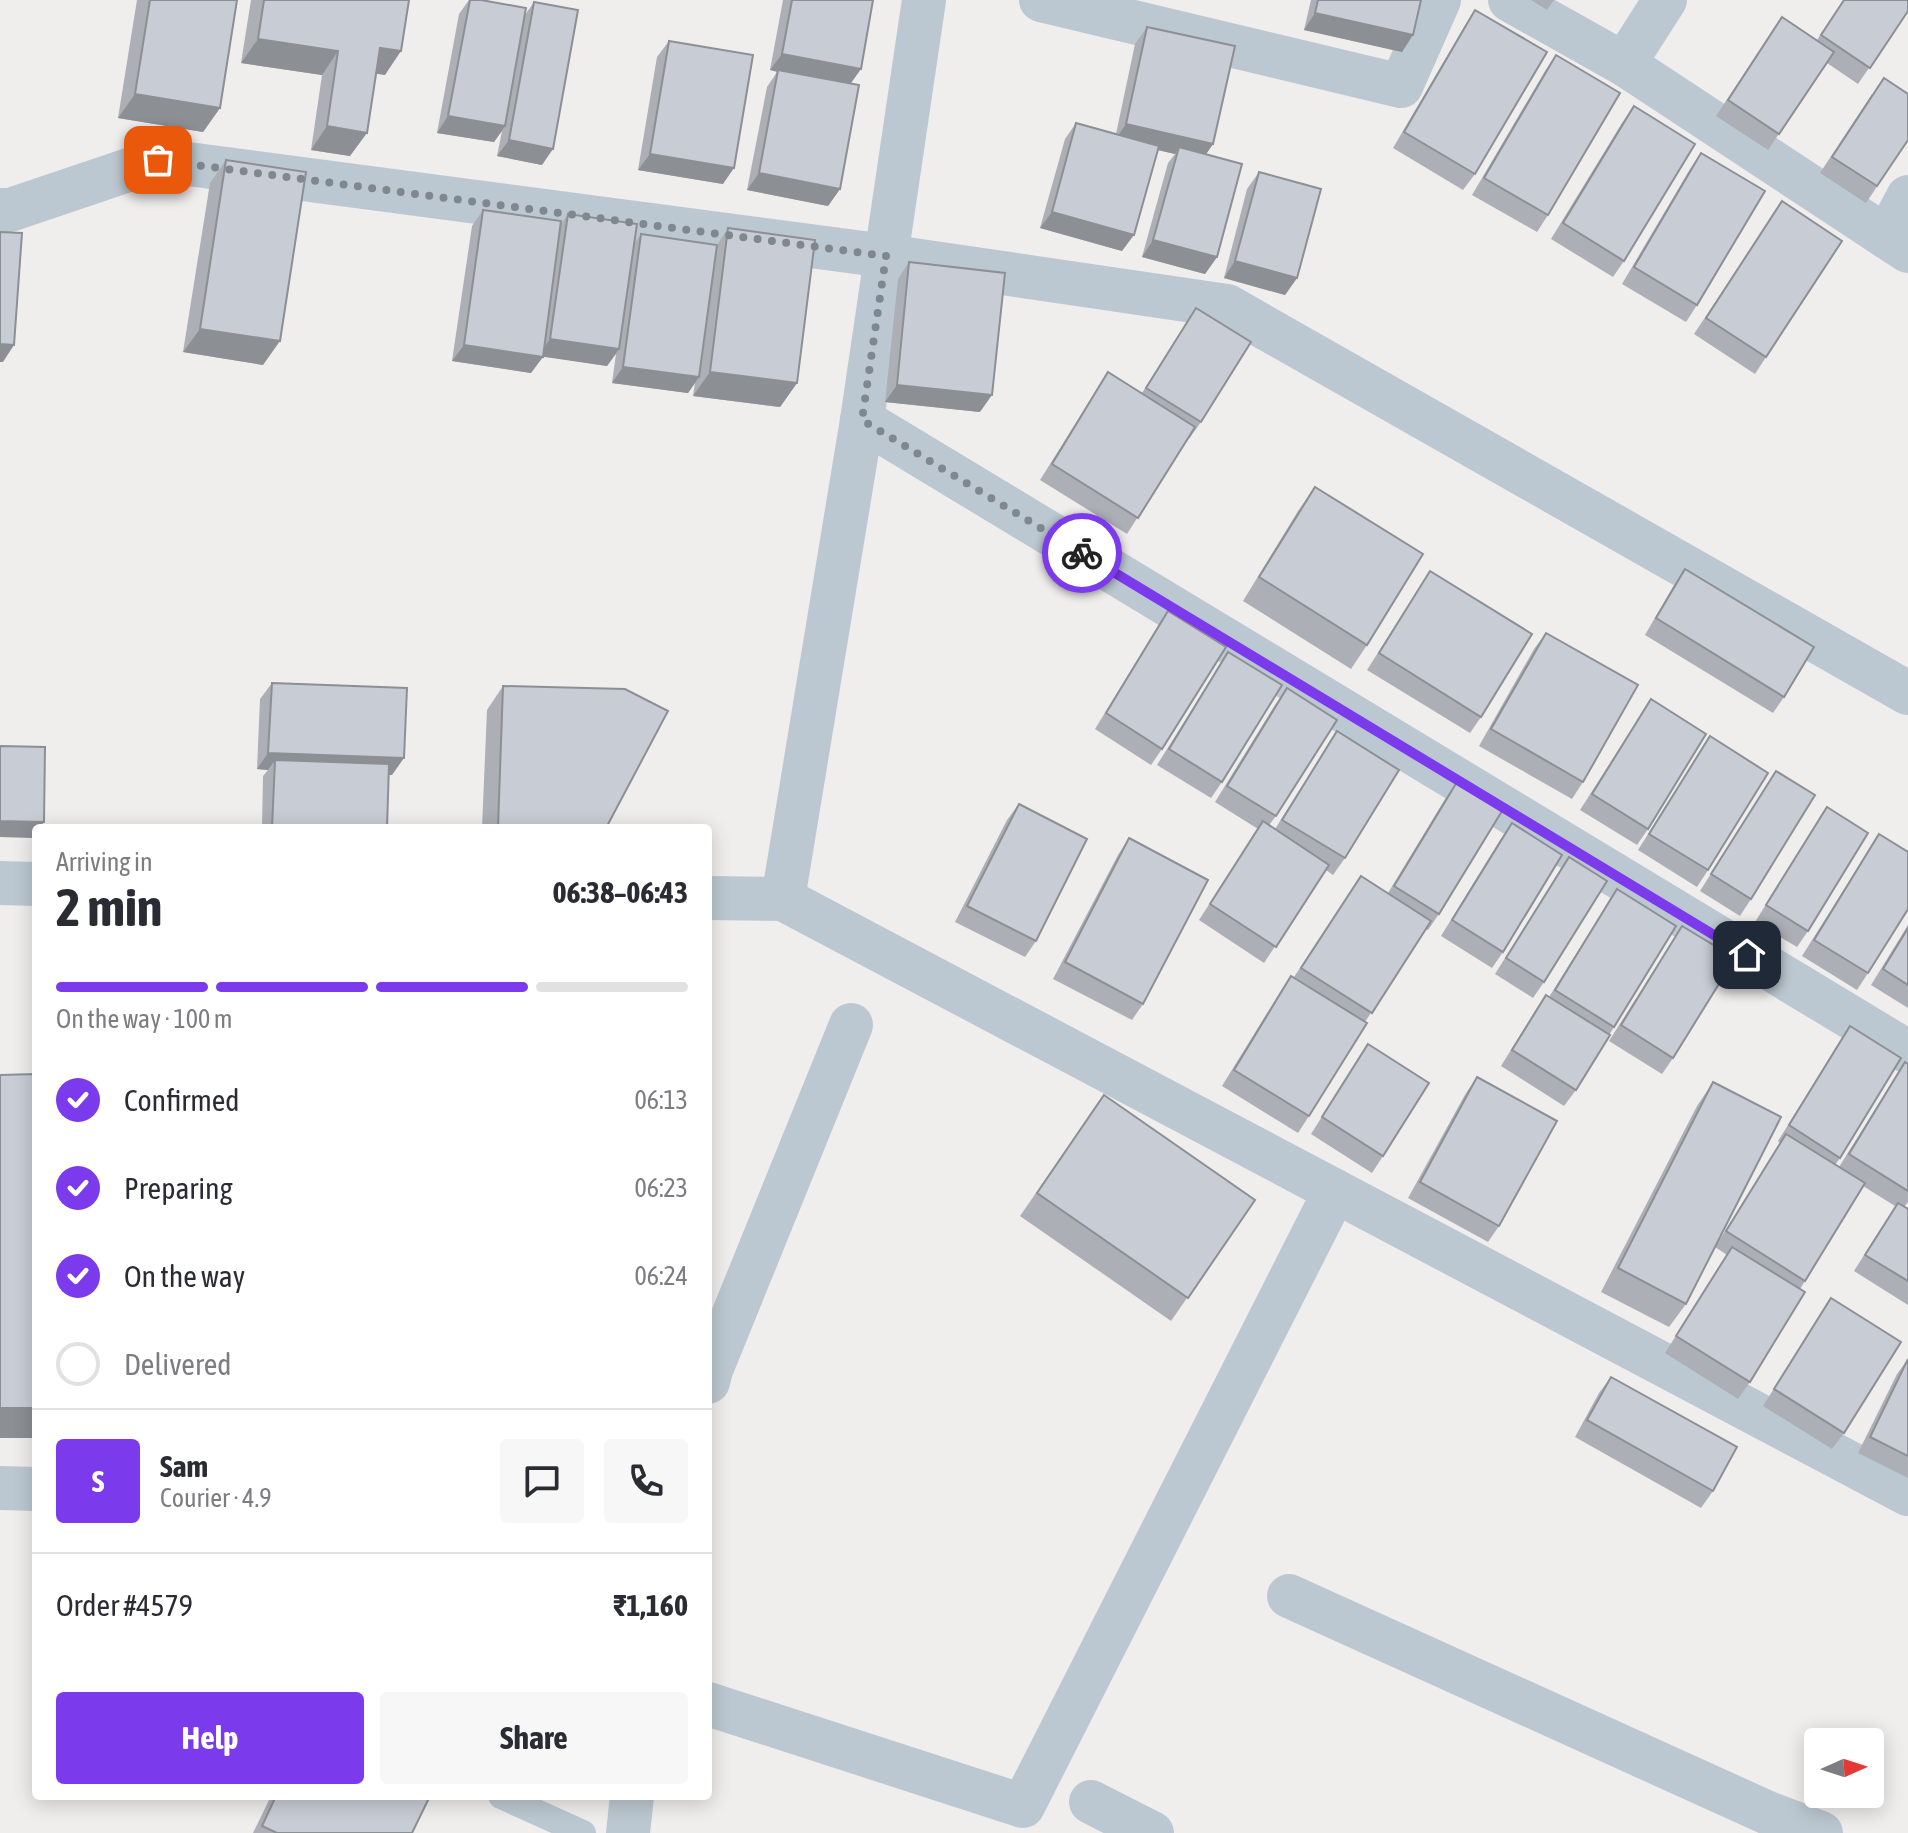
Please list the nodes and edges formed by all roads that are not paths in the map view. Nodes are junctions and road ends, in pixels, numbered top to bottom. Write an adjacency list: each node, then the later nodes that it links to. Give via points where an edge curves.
1 (924, 0): 10 (street)
2 (1041, 0): 3 (street, via 1401,86)
3 (1439, 0)
4 (1510, 0): 6 (street)
5 (1665, 0): 6 (street)
6 (1624, 64): 9 (street)
7 (1908, 197): 9 (street)
8 (0, 210): 10 (street, via 158,160)
9 (1897, 244)
10 (886, 256): 11 (street); 12 (street, via 1227,306)
11 (862, 420): 16 (street); 18 (street)
12 (1908, 693)
13 (0, 883): 14 (street)
14 (32, 884)
15 (712, 898): 16 (street)
16 (783, 899): 19 (street)
17 (851, 1025): 20 (street)
18 (1908, 1052)
19 (1335, 1191): 23 (street); 25 (street, via 1023,1806)
20 (712, 1368)
21 (0, 1488): 22 (street)
22 (32, 1489)
23 (1908, 1494)
24 (1289, 1596): 32 (street)
25 (712, 1705)
26 (510, 1800): 29 (lane)
27 (632, 1800): 30 (street)
28 (1091, 1802): 31 (street)
29 (583, 1833)
30 (628, 1833)
31 (1152, 1833)
32 (1821, 1833)

